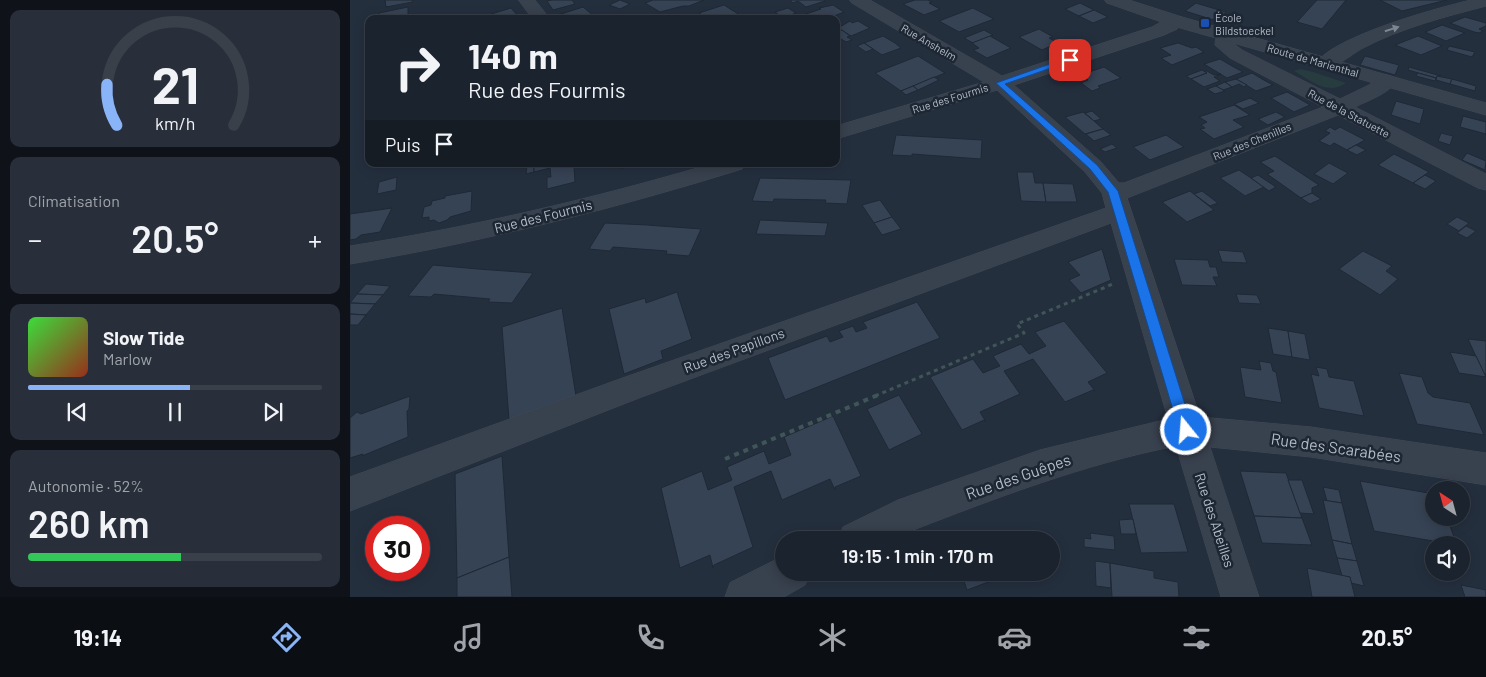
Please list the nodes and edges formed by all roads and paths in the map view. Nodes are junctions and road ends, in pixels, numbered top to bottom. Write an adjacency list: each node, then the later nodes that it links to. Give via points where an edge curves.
1 (527, 0): 5 (street)
2 (858, 0): 10 (street, Rue Anshelm)
3 (1113, 0): 6 (street, Route de Marienthal)
4 (1486, 1): 8 (street, one-way to 4, via 1347,47 1385,31)
5 (539, 15)
6 (1176, 21): 7 (street, Route de Marienthal); 10 (street, Rue des Fourmis, via 1158,31)
7 (1227, 35): 8 (street, Route de Marienthal); 11 (street, Rue de la Statuette, via 1224,45 1236,54)
8 (1325, 62): 9 (street, Route de Marienthal)
9 (1387, 81): 11 (street, Rue des Chenilles); 12 (street, Route de Marienthal)
10 (1000, 83): 13 (street, Rue des Fourmis); 16 (street, Rue des Abeilles, via 1093,167)
11 (1338, 108): 15 (street, Rue de la Statuette); 16 (street, Rue des Chenilles, via 1127,191)
12 (1486, 109)
13 (840, 132)
14 (719, 167): 17 (street, Rue des Fourmis, via 498,227)
15 (1486, 183)
16 (1117, 202): 18 (street, Rue des Abeilles); 22 (street, Rue des Papillons, via 1104,216)
17 (350, 255)
18 (1142, 284): 19 (street, Rue des Abeilles); 20 (path, via 1117,283 1017,324 1024,333)
19 (1186, 430): 21 (street, Rue des Scarabées, via 1311,442); 23 (street, Rue des Guêpes, via 1040,466 898,518); 26 (street, Rue des Abeilles)
20 (725, 459)
21 (1486, 469)
22 (350, 494)
23 (873, 531)
24 (775, 581): 25 (street)
25 (744, 597)
26 (1240, 597)

